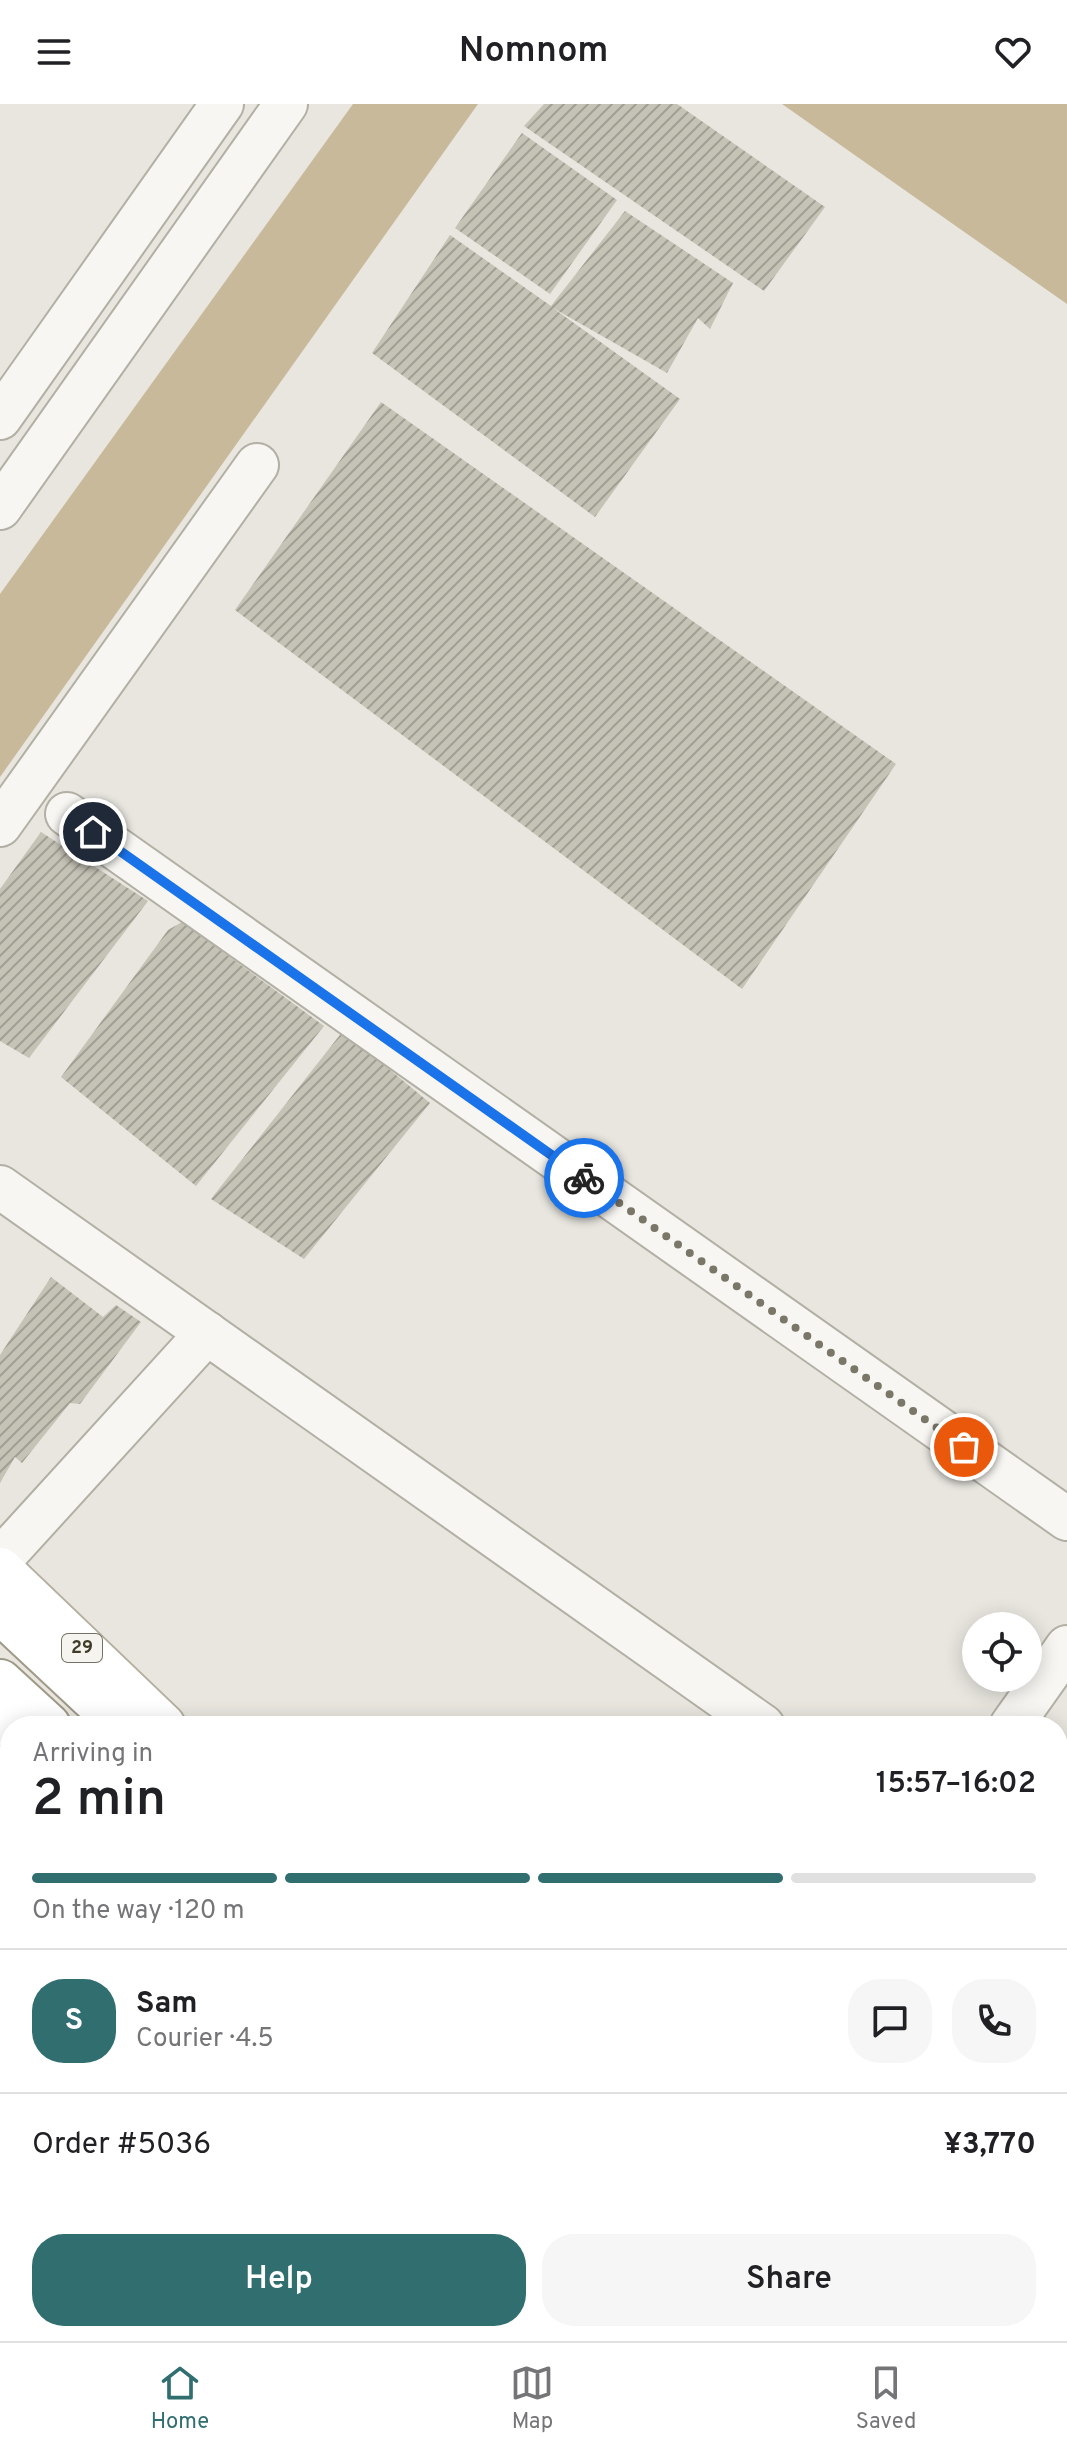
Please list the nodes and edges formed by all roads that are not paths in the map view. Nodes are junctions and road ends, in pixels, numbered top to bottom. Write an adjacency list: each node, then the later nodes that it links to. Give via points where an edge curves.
1 (222, 104): 3 (street)
2 (286, 104): 4 (street)
3 (6, 395): 4 (street)
4 (61, 422): 6 (street)
5 (257, 465): 8 (street)
6 (0, 508)
7 (67, 814): 11 (street)
8 (0, 825)
9 (0, 1187): 10 (street)
10 (207, 1333): 12 (street); 20 (street)
11 (1067, 1519)
12 (0, 1560)
13 (0, 1570): 19 (main road, 29)
14 (0, 1611): 18 (main road)
15 (1067, 1647): 21 (street)
16 (0, 1682): 17 (main road)
17 (37, 1716)
18 (112, 1716)
19 (153, 1716)
20 (749, 1716)
21 (1018, 1716)

